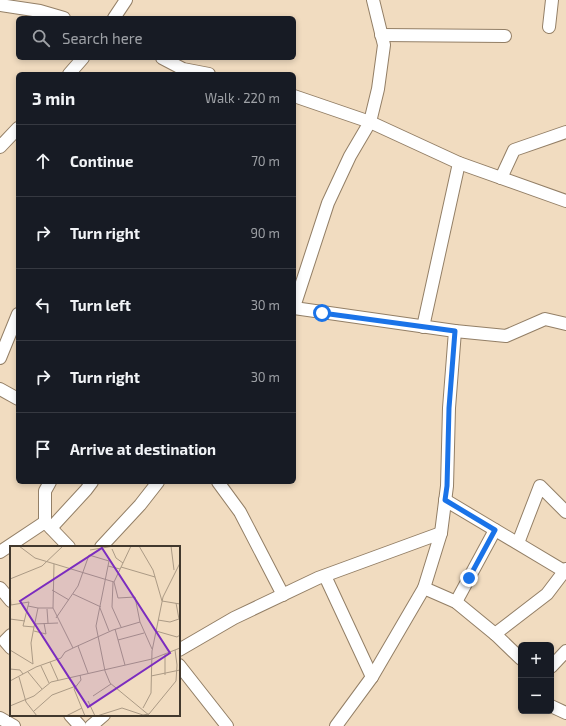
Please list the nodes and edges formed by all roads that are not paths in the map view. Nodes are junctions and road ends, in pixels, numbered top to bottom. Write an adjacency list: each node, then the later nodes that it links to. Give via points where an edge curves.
1 (126, 0): 7 (street)
2 (373, 0): 9 (street)
3 (552, 0): 8 (street)
4 (29, 5): 5 (street); 6 (street)
5 (0, 6)
6 (59, 16)
7 (115, 16)
8 (549, 27)
9 (381, 35): 10 (street); 14 (street, via 384,45)
10 (505, 36)
11 (166, 60): 12 (street, via 183,69)
12 (199, 72)
13 (296, 97): 14 (street)
14 (370, 122): 18 (street); 21 (street, via 350,156 328,204)
15 (16, 130): 17 (street)
16 (564, 135): 19 (street, via 514,150)
17 (0, 147)
18 (459, 163): 19 (street); 25 (street)
19 (501, 178): 20 (street)
20 (566, 201)
21 (296, 302)
22 (296, 308): 25 (street)
23 (16, 319): 27 (street)
24 (566, 324): 26 (street, via 545,319 506,336)
25 (422, 327): 26 (street)
26 (455, 331): 34 (street)
27 (0, 358)
28 (0, 389): 29 (street)
29 (16, 398)
30 (49, 484): 36 (street, via 45,491)
31 (90, 484): 36 (street)
32 (156, 484): 43 (street)
33 (219, 484): 49 (street, via 240,512)
34 (445, 500): 37 (street); 38 (street)
35 (566, 512): 39 (street, via 540,486)
36 (48, 525): 41 (street); 42 (street)
37 (495, 530): 39 (street); 51 (street)
38 (441, 533): 46 (street); 48 (street)
39 (518, 543): 45 (street)
40 (10, 546): 44 (street)
41 (11, 546)
42 (68, 546)
43 (102, 546)
44 (0, 552)
45 (565, 570): 52 (street, via 547,594)
46 (325, 576): 49 (street); 58 (street)
47 (0, 588): 50 (street)
48 (424, 588): 51 (street); 58 (street)
49 (283, 595): 53 (street, via 234,618)
50 (10, 600)
51 (456, 602): 52 (street)
52 (495, 634): 55 (street)
53 (180, 649)
54 (566, 651): 56 (street)
55 (518, 656)
56 (554, 663)
57 (180, 667): 67 (street)
58 (372, 677): 68 (street)
59 (554, 707): 60 (street)
60 (566, 713)
61 (71, 716): 65 (street)
62 (103, 716): 66 (street)
63 (0, 718): 64 (street)
64 (14, 726)
65 (80, 726)
66 (91, 726)
67 (227, 726)
68 (336, 726)

